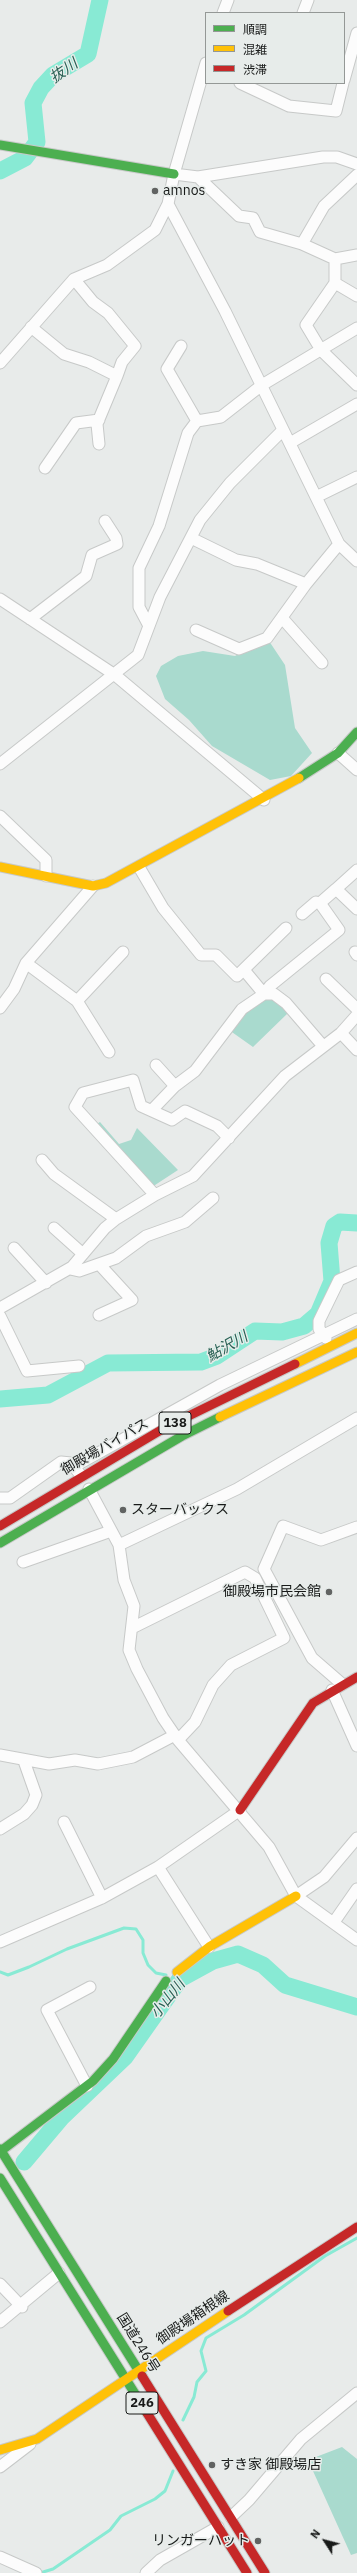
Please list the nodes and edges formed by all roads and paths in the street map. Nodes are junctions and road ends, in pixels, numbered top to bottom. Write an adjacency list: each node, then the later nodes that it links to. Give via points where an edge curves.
1 (228, 0): 3 (street)
2 (308, 0): 4 (street)
3 (223, 12)
4 (303, 12)
5 (357, 34): 7 (street)
6 (205, 69): 12 (street)
7 (345, 76)
8 (242, 84): 9 (street, via 289,106 336,111)
9 (343, 84)
10 (0, 145): 12 (main road)
11 (357, 164): 14 (street, via 337,157 323,157)
12 (174, 174): 14 (street); 15 (street)
13 (357, 175): 16 (street, via 324,206)
14 (198, 177): 16 (street, via 239,216 253,218 260,232)
15 (168, 204): 19 (street, via 155,230 107,265); 28 (street)
16 (302, 244): 18 (street)
17 (357, 255): 18 (street)
18 (335, 259): 20 (street)
19 (74, 279): 22 (street); 27 (street, via 93,302 108,313 135,346 122,362)
20 (335, 283): 21 (street); 25 (street, via 306,325)
21 (357, 296)
22 (32, 327): 26 (street); 27 (street, via 64,354 89,362)
23 (357, 328): 25 (street)
24 (181, 346): 32 (street, via 167,369)
25 (321, 350): 28 (street); 29 (street)
26 (0, 362)
27 (117, 376): 31 (street)
28 (262, 385): 32 (street, via 221,417); 33 (street)
29 (357, 386)
30 (357, 404): 35 (street)
31 (99, 420): 34 (street); 36 (street, via 76,423)
32 (197, 421): 47 (street, via 188,433 159,526 139,568 139,607)
33 (283, 430): 35 (street); 40 (street, via 213,502)
34 (99, 444)
35 (290, 444): 38 (street)
36 (46, 468)
37 (357, 477): 38 (street)
38 (316, 497): 41 (street)
39 (105, 522): 46 (street, via 117,544 92,555 86,576)
40 (190, 538): 43 (street, via 236,560 257,564); 47 (street)
41 (339, 544): 42 (street); 43 (street)
42 (357, 561)
43 (306, 584): 45 (street)
44 (0, 599): 46 (street)
45 (283, 618): 48 (street, via 267,638 239,649); 49 (street)
46 (30, 620): 50 (street)
47 (148, 626): 50 (street, via 138,655)
48 (196, 630)
49 (322, 664)
50 (115, 675): 53 (street); 55 (street)
51 (357, 732): 52 (main road)
52 (338, 753): 54 (street); 55 (main road)
53 (0, 764)
54 (357, 770)
55 (264, 800): 58 (main road)
56 (0, 816): 60 (street, via 46,860)
57 (0, 867): 60 (main road)
58 (139, 868): 61 (main road); 69 (street, via 163,908 201,955 216,955 237,976)
59 (357, 870): 62 (street)
60 (46, 876): 61 (main road)
61 (93, 886): 68 (street)
62 (336, 890): 63 (street); 64 (street)
63 (320, 903): 65 (street, via 316,902); 71 (street, via 339,930 270,986)
64 (357, 909)
65 (302, 914)
66 (286, 928): 69 (street)
67 (123, 952): 72 (street)
68 (26, 963): 72 (street); 73 (street, via 14,989)
69 (244, 970): 71 (street)
70 (326, 979): 74 (street)
71 (264, 994): 77 (street, via 274,994 286,1003); 81 (street, via 242,1009 196,1071)
72 (77, 1001): 79 (street)
73 (0, 1008)
74 (357, 1009)
75 (357, 1015): 76 (street)
76 (342, 1033): 77 (street); 78 (street)
77 (322, 1046): 83 (street, via 285,1076)
78 (357, 1050)
79 (109, 1052)
80 (156, 1065): 81 (street)
81 (175, 1086): 82 (street)
82 (152, 1110): 83 (street, via 172,1120 185,1111 218,1126); 85 (street, via 141,1106 133,1080 83,1093 75,1107)
83 (229, 1138): 85 (street, via 193,1176)
84 (42, 1160): 87 (street, via 54,1174)
85 (155, 1195): 87 (street)
86 (214, 1198): 91 (street, via 185,1222 146,1236 116,1258)
87 (116, 1218): 90 (street)
88 (54, 1228): 90 (street)
89 (14, 1248): 94 (street)
90 (83, 1254): 92 (street)
91 (99, 1264): 92 (street, via 79,1271); 96 (street, via 132,1300)
92 (70, 1269): 94 (street)
93 (357, 1272): 100 (street, via 339,1280 317,1325)
94 (46, 1283): 95 (street)
95 (0, 1308)
96 (99, 1315)
97 (0, 1316): 103 (street, via 27,1371)
98 (357, 1319): 100 (street)
99 (357, 1333): 101 (main road, 御殿場バイパス / 138)
100 (323, 1334): 101 (street); 106 (street, via 157,1418)
101 (330, 1346): 107 (main road, 御殿場バイパス / 138, via 166,1428)
102 (354, 1353): 104 (street); 108 (main road, 御殿場バイパス / 138, via 182,1436)
103 (79, 1366)
104 (357, 1366)
105 (357, 1418): 114 (street, via 238,1489)
106 (75, 1466): 107 (street); 109 (street, via 61,1462 10,1498)
107 (81, 1476): 110 (main road, 御殿場バイパス / 138)
108 (89, 1489): 112 (street); 113 (main road, 御殿場バイパス / 138)
109 (0, 1498)
110 (0, 1526)
111 (357, 1527): 118 (street, via 321,1540 283,1526 264,1569 312,1658)
112 (111, 1531): 114 (street); 115 (street)
113 (0, 1543)
114 (119, 1545): 116 (street, via 124,1580 134,1606)
115 (23, 1562)
116 (132, 1628): 120 (street, via 130,1650 137,1669 162,1718); 120 (street, via 245,1572 255,1578 284,1638 230,1665 213,1685 195,1722)
117 (357, 1677): 118 (main road)
118 (342, 1684): 119 (main road)
119 (332, 1690): 121 (street); 124 (main road, via 312,1703)
120 (176, 1737): 123 (street, via 116,1762 98,1764 75,1760 49,1764); 124 (street)
121 (357, 1746)
122 (0, 1755): 123 (street)
123 (24, 1761): 126 (street, via 36,1795 24,1814)
124 (240, 1810): 128 (street); 130 (street, via 269,1847)
125 (64, 1822): 131 (street)
126 (0, 1830)
127 (357, 1838): 130 (street, via 324,1877)
128 (158, 1866): 131 (street); 135 (street)
129 (357, 1889): 132 (street)
130 (296, 1896): 132 (street); 135 (main road)
131 (102, 1898): 134 (street)
132 (334, 1922): 133 (street)
133 (357, 1940)
134 (0, 1942)
135 (209, 1947): 136 (main road)
136 (177, 1972): 137 (street)
137 (166, 1981): 139 (main road, via 113,2059)
138 (90, 1987): 139 (street, via 47,2010)
139 (88, 2086): 140 (main road)
140 (0, 2151): 147 (main road, 国道246号 / 246)
141 (0, 2178): 143 (main road, 国道246号 / 246)
142 (357, 2227): 147 (main road, 御殿場箱根線)
143 (59, 2273): 145 (street); 148 (main road, 国道246号 / 246)
144 (0, 2284): 145 (street)
145 (22, 2307): 146 (street)
146 (0, 2322)
147 (139, 2371): 148 (main road, 御殿場箱根線); 153 (main road, 国道246号 / 246)
148 (127, 2379): 150 (main road, 御殿場箱根線); 154 (main road, 国道246号 / 246)
149 (357, 2393): 153 (street, via 301,2439 249,2500)
150 (37, 2439): 151 (main road, 御殿場箱根線); 152 (street)
151 (0, 2450)
152 (0, 2467)
153 (231, 2517): 159 (main road, 国道246号 / 246)
154 (218, 2527): 157 (street, via 160,2560); 158 (main road, 国道246号 / 246)
155 (0, 2557): 156 (street)
156 (36, 2573)
157 (146, 2573)
158 (247, 2573)
159 (265, 2573)

